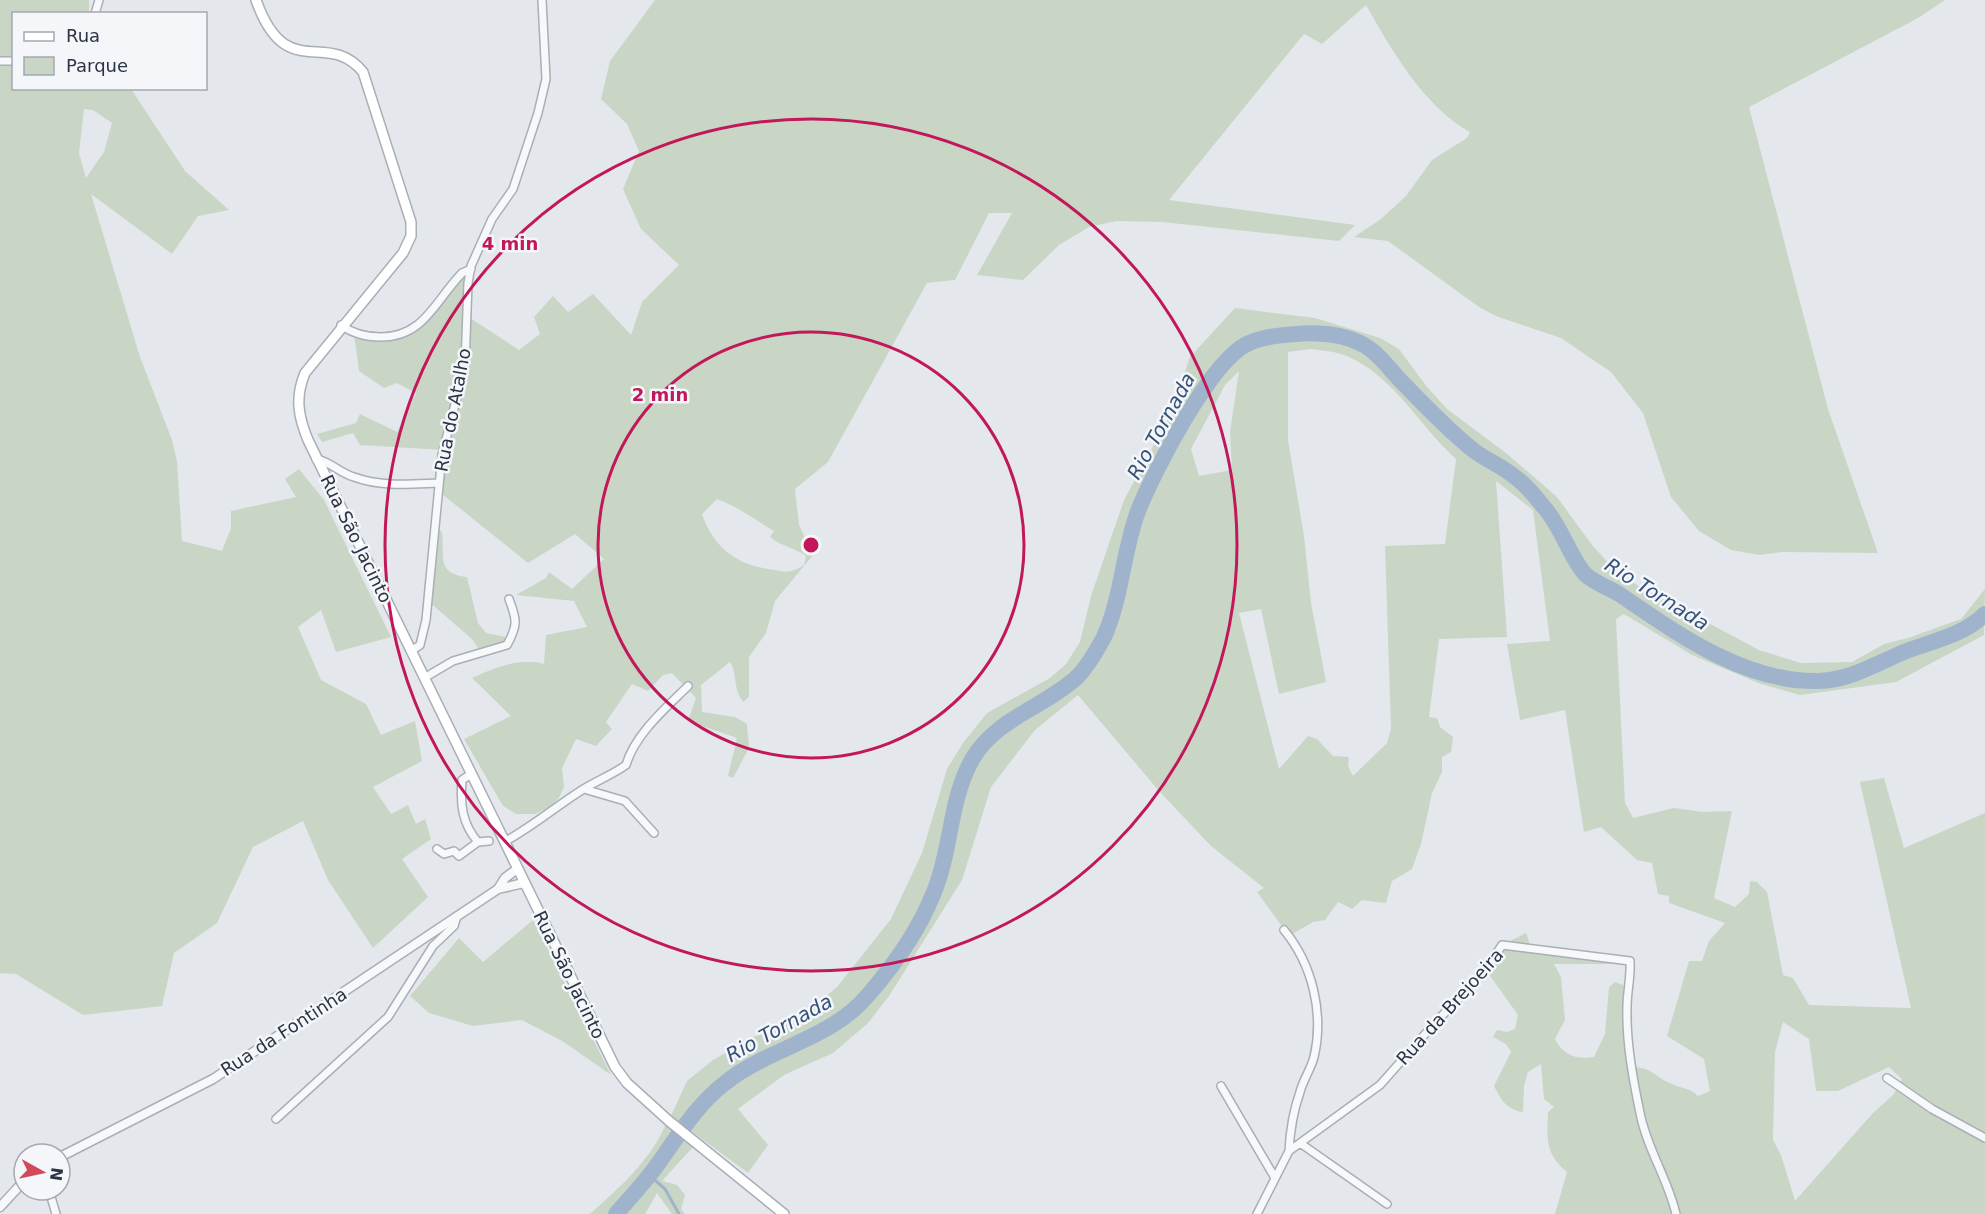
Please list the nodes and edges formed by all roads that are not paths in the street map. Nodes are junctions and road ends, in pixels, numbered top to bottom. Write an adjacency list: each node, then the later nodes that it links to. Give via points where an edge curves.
1 (256, 0): 4 (main road, Rua São Jacinto, via 268,29 282,44 340,56 363,72 410,215 408,245)
2 (542, 0): 3 (street, Rua do Atalho, via 546,79 538,113 513,189 492,219)
3 (471, 269): 4 (street, via 462,273 424,321 408,333 372,337); 6 (street, Rua do Atalho, via 465,365)
4 (341, 325): 5 (main road, Rua São Jacinto, via 312,361 298,394 302,426)
5 (316, 459): 6 (street, via 351,477 375,483); 8 (main road, Rua São Jacinto)
6 (438, 483): 8 (street, Rua do Atalho, via 426,620 420,645)
7 (509, 599): 9 (street, via 516,628 507,645 453,661)
8 (411, 651): 9 (main road, Rua São Jacinto)
9 (424, 678): 11 (main road, Rua São Jacinto)
10 (688, 686): 12 (street, via 639,741 627,765)
11 (471, 774): 15 (street, via 462,780 460,796 463,817); 16 (main road, Rua São Jacinto)
12 (584, 789): 13 (street, via 625,801); 16 (street)
13 (654, 833)
14 (489, 841): 15 (street)
15 (478, 842): 17 (street, via 459,856 454,851 444,854)
16 (504, 842): 18 (main road, Rua São Jacinto)
17 (437, 849)
18 (517, 868): 19 (main road, Rua São Jacinto); 20 (street, Rua da Fontinha)
19 (524, 883): 20 (street, Rua da Fontinha); 34 (main road, Rua São Jacinto, via 615,1067 627,1083)
20 (498, 889): 21 (street, Rua da Fontinha)
21 (457, 916): 25 (street, via 454,926 433,946 388,1017); 28 (street, Rua da Fontinha, via 213,1079)
22 (1284, 930): 29 (street, via 1306,968 1317,998 1318,1029 1314,1058 1291,1121)
23 (1887, 1078): 26 (street)
24 (1221, 1086): 30 (street)
25 (276, 1119)
26 (1985, 1138)
27 (1300, 1143): 29 (street, Rua da Brejoeira); 32 (street); 36 (street, Rua da Brejoeira, via 1380,1085 1486,970 1502,945 1630,961 1627,1007 1631,1067 1645,1137)
28 (72, 1151)
29 (1289, 1151): 30 (street, Rua da Brejoeira)
30 (1275, 1178): 35 (street, Rua da Brejoeira)
31 (12, 1194): 33 (street)
32 (1387, 1204)
33 (0, 1207)
34 (784, 1214)
35 (1257, 1214)
36 (1676, 1214)

